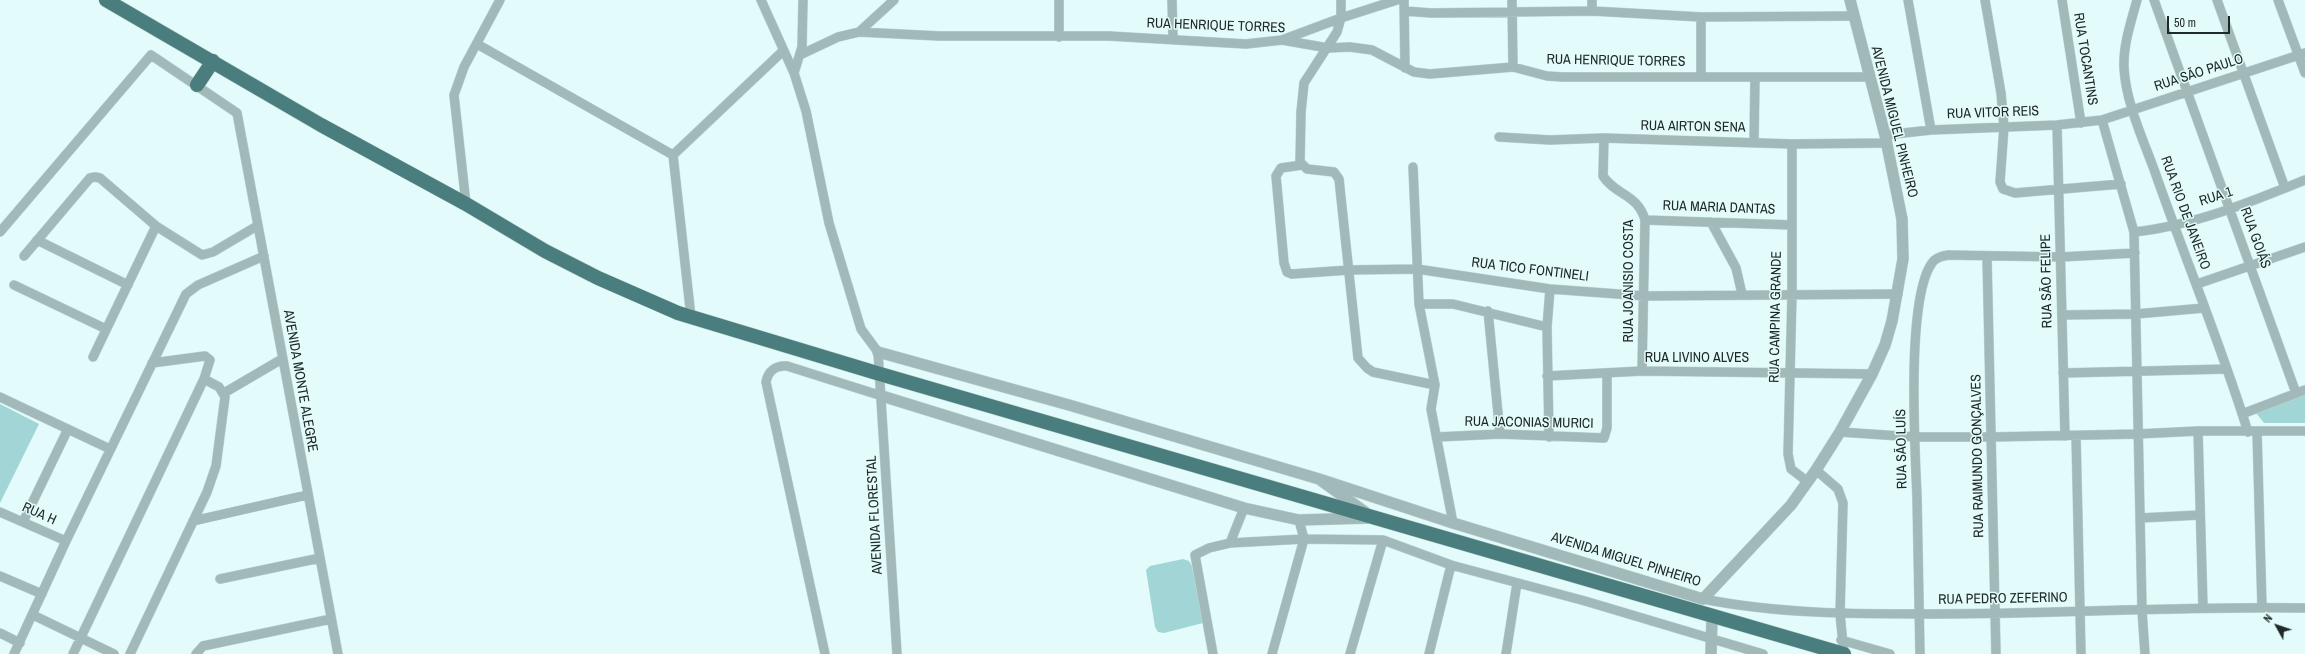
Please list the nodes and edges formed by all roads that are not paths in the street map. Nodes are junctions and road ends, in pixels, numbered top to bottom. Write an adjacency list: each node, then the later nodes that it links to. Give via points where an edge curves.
1 (106, 0): 36 (highway)
2 (500, 0): 31 (street)
3 (761, 0): 33 (street)
4 (803, 0): 35 (street)
5 (894, 0): 27 (street)
6 (1059, 0): 28 (street)
7 (1172, 0): 29 (street)
8 (1341, 0): 26 (street)
9 (1397, 0): 26 (street)
10 (1404, 0): 21 (street)
11 (1512, 0): 23 (street)
12 (1592, 0): 22 (street)
13 (1850, 0): 25 (street, AVENIDA MIGUEL PINHEIRO)
14 (1908, 0): 52 (street)
15 (1985, 0): 51 (street, via 1995,48)
16 (2062, 0): 49 (street, RUA TOCANTINS)
17 (2137, 0): 47 (street, RUA RIO DE JANEIRO, via 2124,57 2126,83)
18 (2154, 0): 46 (street, RUA GOIÁS)
19 (2217, 0): 40 (street)
20 (2278, 0): 34 (street)
21 (1405, 11): 23 (street); 38 (street)
22 (1592, 11): 23 (street); 24 (street)
23 (1512, 12): 37 (street)
24 (1701, 16): 25 (street); 42 (street)
25 (1854, 16): 43 (street, AVENIDA MIGUEL PINHEIRO)
26 (1341, 18): 30 (street); 32 (street)
27 (860, 32): 28 (street, RUA HENRIQUE TORRES, via 939,36); 35 (street, RUA HENRIQUE TORRES, via 838,37)
28 (1059, 37): 29 (street, RUA HENRIQUE TORRES)
29 (1173, 39): 30 (street, RUA HENRIQUE TORRES, via 1246,44)
30 (1282, 40): 32 (street, RUA HENRIQUE TORRES)
31 (477, 44): 58 (street); 65 (street, via 457,82 454,95)
32 (1328, 48): 38 (street, RUA HENRIQUE TORRES, via 1372,50); 59 (street, via 1304,83 1299,148)
33 (783, 51): 39 (street); 58 (street)
34 (2302, 54): 40 (street, RUA SÃO PAULO); 41 (street)
35 (800, 55): 39 (street)
36 (213, 62): 45 (highway); 65 (highway)
37 (1513, 67): 38 (street, RUA HENRIQUE TORRES, via 1430,74); 42 (street, RUA HENRIQUE TORRES, via 1553,76)
38 (1405, 68)
39 (794, 73): 101 (street, via 806,111 829,223 861,329)
40 (2244, 73): 46 (street, RUA SÃO PAULO); 64 (street)
41 (2305, 74)
42 (1701, 77): 44 (street, RUA HENRIQUE TORRES)
43 (1868, 77): 44 (street, RUA HENRIQUE TORRES); 55 (street, AVENIDA MIGUEL PINHEIRO)
44 (1755, 78): 56 (street)
45 (197, 85): 71 (street, AVENIDA MONTE ALEGRE, via 237,113); 73 (street, via 151,55)
46 (2187, 92): 47 (street, RUA SÃO PAULO); 66 (street, RUA GOIÁS)
47 (2133, 109): 48 (street, RUA SÃO PAULO); 72 (street, RUA RIO DE JANEIRO)
48 (2102, 120): 49 (street, RUA VITOR REIS); 62 (street)
49 (2081, 123): 50 (street, RUA VITOR REIS)
50 (2057, 125): 51 (street, RUA VITOR REIS); 63 (street, RUA SÃO FELIPE)
51 (2004, 127): 52 (street, RUA VITOR REIS); 63 (street, via 2000,182 2007,192 2024,193)
52 (1931, 130): 55 (street, RUA VITOR REIS)
53 (1500, 137): 54 (street, RUA AIRTON SENA, via 1550,140)
54 (1604, 138): 56 (street, RUA AIRTON SENA); 67 (street, RUA JOANISIO COSTA, via 1603,176 1609,184 1637,203)
55 (1886, 139): 57 (street, RUA AIRTON SENA); 90 (street, AVENIDA MIGUEL PINHEIRO, via 1902,227 1903,259)
56 (1754, 142): 57 (street, RUA AIRTON SENA)
57 (1792, 144): 69 (street, RUA CAMPINA GRANDE)
58 (673, 154): 98 (street)
59 (1302, 165): 84 (street, via 1307,169 1323,170 1337,175 1341,189); 84 (street, RUA TICO FONTINELI, via 1281,168 1276,176 1285,268 1292,274)
60 (1413, 167): 83 (street)
61 (2305, 180): 64 (street, RUA 1)
62 (2121, 184): 63 (street); 74 (street)
63 (2060, 188): 81 (street, RUA SÃO FELIPE)
64 (2286, 188): 66 (street, RUA 1)
65 (466, 204): 98 (highway, via 570,264 639,297)
66 (2230, 208): 72 (street, RUA 1); 82 (street, RUA GOIÁS)
67 (1645, 220): 68 (street, RUA MARIA DANTAS); 92 (street, RUA JOANISIO COSTA)
68 (1711, 222): 69 (street, RUA MARIA DANTAS); 89 (street, via 1736,268)
69 (1792, 225): 91 (street, RUA CAMPINA GRANDE)
70 (156, 226): 71 (street, via 202,254 213,252); 75 (street, via 100,178 95,177 90,178); 87 (street)
71 (257, 226): 79 (street, AVENIDA MONTE ALEGRE)
72 (2174, 226): 74 (street, RUA 1); 85 (street, RUA RIO DE JANEIRO)
73 (0, 232)
74 (2134, 232): 77 (street)
75 (37, 240): 78 (street); 87 (street)
76 (2305, 247): 82 (street)
77 (2135, 254): 81 (street); 96 (street)
78 (24, 256)
79 (264, 256): 103 (street, AVENIDA MONTE ALEGRE); 104 (street, via 192,289 180,305)
80 (1987, 257): 81 (street); 132 (street, RUA SÃO LUÍS, via 1948,255 1932,262 1920,303 1915,351); 133 (street, RUA RAIMUNDO GONÇALVES)
81 (2061, 257): 97 (street, RUA SÃO FELIPE)
82 (2250, 265): 85 (street); 116 (street, RUA GOIÁS)
83 (1417, 269): 84 (street, RUA TICO FONTINELI); 88 (street, RUA TICO FONTINELI); 93 (street)
84 (1350, 270): 115 (street, via 1356,351 1361,362 1373,372)
85 (2197, 284): 94 (street, RUA RIO DE JANEIRO)
86 (14, 285): 100 (street)
87 (128, 285): 100 (street)
88 (1550, 289): 92 (street, RUA TICO FONTINELI); 99 (street)
89 (1742, 294): 91 (street, RUA TICO FONTINELI); 92 (street, RUA TICO FONTINELI)
90 (1898, 294): 91 (street, RUA TICO FONTINELI); 112 (street, AVENIDA MIGUEL PINHEIRO, via 1885,346)
91 (1792, 295): 107 (street, RUA CAMPINA GRANDE)
92 (1645, 296): 106 (street, RUA JOANISIO COSTA)
93 (1419, 304): 95 (street, via 1453,304); 115 (street)
94 (2204, 308): 96 (street); 105 (street, RUA RIO DE JANEIRO)
95 (1488, 311): 99 (street); 126 (street)
96 (2136, 314): 97 (street); 108 (street)
97 (2062, 315): 109 (street, RUA SÃO FELIPE)
98 (691, 317): 110 (highway)
99 (1546, 327): 113 (street)
100 (106, 329): 102 (street)
101 (878, 352): 110 (street, AVENIDA FLORESTAL); 136 (street, AVENIDA MIGUEL PINHEIRO, via 1069,405)
102 (93, 357)
103 (282, 359): 117 (street); 138 (street, AVENIDA MONTE ALEGRE)
104 (152, 363): 114 (street, via 205,356 210,360); 134 (street)
105 (2227, 369): 108 (street); 120 (street, RUA RIO DE JANEIRO)
106 (1642, 371): 107 (street, RUA LIVINO ALVES); 111 (street, RUA LIVINO ALVES)
107 (1789, 372): 112 (street, RUA LIVINO ALVES); 137 (street, RUA CAMPINA GRANDE, via 1789,461 1791,469)
108 (2137, 372): 109 (street); 127 (street)
109 (2063, 373): 128 (street, RUA SÃO FELIPE)
110 (880, 374): 118 (street, AVENIDA FLORESTAL); 142 (highway)
111 (1606, 374): 113 (street, RUA LIVINO ALVES); 131 (street, RUA JACONIAS MURICI, via 1607,428 1604,438)
112 (1872, 374): 124 (street, AVENIDA MIGUEL PINHEIRO)
113 (1547, 376): 131 (street)
114 (204, 379): 117 (street); 172 (street)
115 (1436, 385): 130 (street, via 1431,409)
116 (2301, 392): 120 (street)
117 (224, 393): 145 (street, via 216,466)
118 (882, 396): 139 (street); 182 (street, via 787,366 779,366 767,376 766,387); 183 (street, AVENIDA FLORESTAL)
119 (0, 397): 121 (street)
120 (2242, 414): 125 (street, RUA RIO DE JANEIRO)
121 (68, 429): 134 (street); 146 (street)
122 (2198, 431): 125 (street); 127 (street); 141 (street)
123 (2305, 431): 125 (street)
124 (1840, 432): 132 (street); 135 (street, AVENIDA MIGUEL PINHEIRO)
125 (2252, 432): 160 (street, RUA RIO DE JANEIRO)
126 (1500, 434): 130 (street, RUA JACONIAS MURICI); 131 (street, RUA JACONIAS MURICI)
127 (2138, 434): 129 (street); 143 (street)
128 (2065, 436): 129 (street); 133 (street)
129 (2076, 436): 164 (street)
130 (1437, 437): 147 (street)
131 (1549, 437)
132 (1915, 437): 133 (street); 167 (street, RUA SÃO LUÍS)
133 (1992, 437): 168 (street, RUA RAIMUNDO GONÇALVES)
134 (110, 449): 150 (street)
135 (1816, 470): 137 (street, AVENIDA MIGUEL PINHEIRO); 166 (street, via 1838,489 1843,503)
136 (1319, 480): 142 (street); 147 (street, AVENIDA MIGUEL PINHEIRO)
137 (1808, 482): 158 (street, AVENIDA MIGUEL PINHEIRO, via 1791,505)
138 (307, 495): 145 (street); 152 (street, AVENIDA MONTE ALEGRE)
139 (1244, 508): 144 (street); 151 (street)
140 (0, 512): 146 (street, RUA H)
141 (2200, 515): 143 (street); 159 (street)
142 (1372, 517): 144 (street); 163 (highway)
143 (2140, 518): 162 (street)
144 (1299, 520): 148 (street)
145 (193, 521): 179 (street)
146 (23, 522): 150 (street, RUA H)
147 (1453, 523): 158 (street, AVENIDA MIGUEL PINHEIRO)
148 (1304, 539): 149 (street); 151 (street); 185 (street)
149 (1383, 540): 153 (street); 186 (street)
150 (66, 541): 157 (street)
151 (1230, 543): 184 (street, via 1209,548 1195,556)
152 (320, 558): 155 (street); 170 (street, AVENIDA MONTE ALEGRE)
153 (1451, 564): 156 (street); 187 (street)
154 (0, 576): 157 (street)
155 (220, 579)
156 (1517, 583): 173 (street); 188 (street)
157 (42, 594): 165 (street)
158 (1703, 599): 163 (street); 166 (street, RUA PEDRO ZEFERINO, via 1749,608)
159 (2203, 607): 160 (street, RUA PEDRO ZEFERINO); 162 (street, RUA PEDRO ZEFERINO)
160 (2262, 607): 161 (street, RUA PEDRO ZEFERINO)
161 (2305, 608)
162 (2142, 610): 164 (street, RUA PEDRO ZEFERINO); 195 (street)
163 (1695, 611): 169 (highway)
164 (2078, 611): 168 (street, RUA PEDRO ZEFERINO); 194 (street)
165 (33, 614): 172 (street); 174 (street)
166 (1840, 614): 167 (street, RUA PEDRO ZEFERINO); 175 (street)
167 (1920, 614): 168 (street, RUA PEDRO ZEFERINO); 192 (street, RUA SÃO LUÍS)
168 (1994, 614): 193 (street, RUA RAIMUNDO GONÇALVES)
169 (1712, 617): 173 (street); 175 (highway)
170 (331, 619): 180 (street, via 203,646); 181 (street, AVENIDA MONTE ALEGRE)
171 (0, 633): 174 (street)
172 (80, 637): 177 (street); 178 (street)
173 (1713, 639): 189 (street); 190 (street)
174 (20, 643): 176 (street)
175 (1843, 649): 191 (street)
176 (14, 654)
177 (73, 654)
178 (114, 654)
179 (130, 654)
180 (196, 654)
181 (338, 654)
182 (824, 654)
183 (897, 654)
184 (1212, 654)
185 (1272, 654)
186 (1350, 654)
187 (1429, 654)
188 (1506, 654)
189 (1711, 654)
190 (1763, 654)
191 (1890, 654)
192 (1920, 654)
193 (1996, 654)
194 (2081, 654)
195 (2145, 654)

